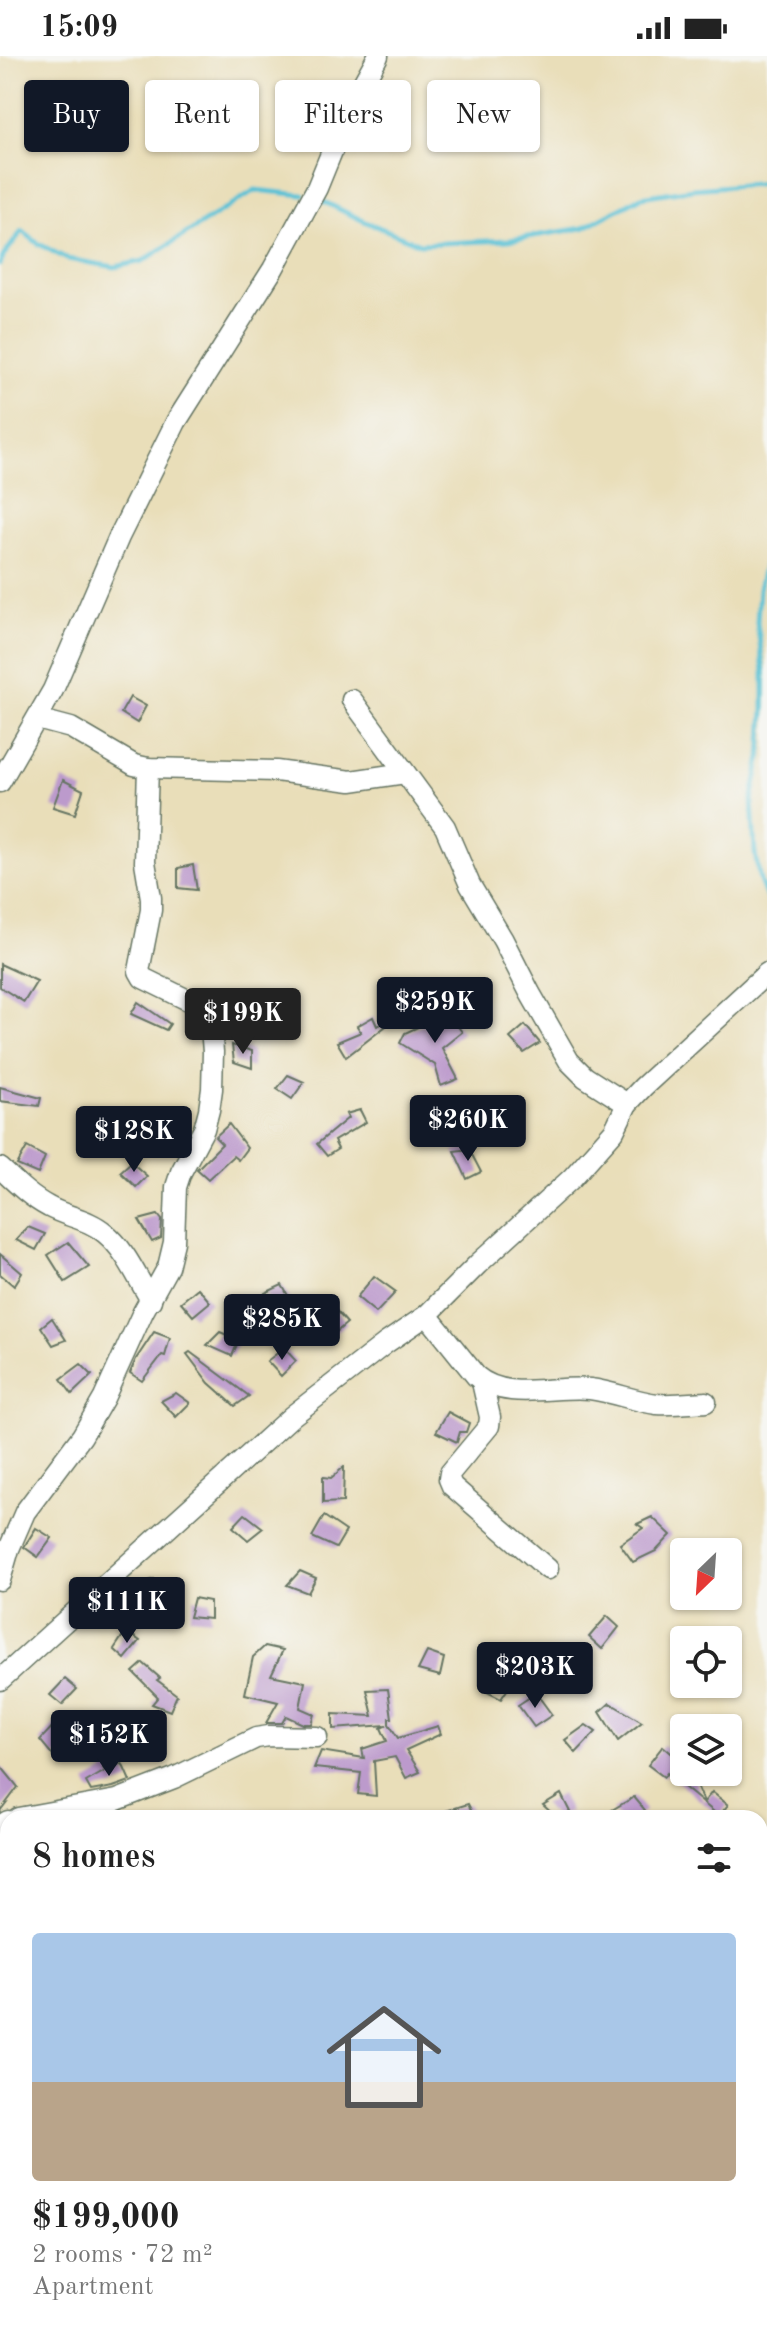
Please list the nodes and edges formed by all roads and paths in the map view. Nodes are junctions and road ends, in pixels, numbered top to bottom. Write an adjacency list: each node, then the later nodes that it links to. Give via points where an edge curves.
1 (378, 56): 3 (street, via 273,269 176,422)
2 (352, 700): 5 (street)
3 (37, 719): 4 (street, via 71,728); 6 (street)
4 (148, 768): 5 (street, via 276,771 351,781); 10 (street, via 145,862 151,910 139,971 143,978 206,1009 213,1052 209,1110 176,1187 174,1242)
5 (405, 773): 8 (street, via 445,827 470,885 569,1061)
6 (0, 782)
7 (767, 973): 8 (street)
8 (627, 1104): 11 (street, via 614,1131 572,1178)
9 (0, 1168): 10 (street, via 48,1207 108,1235)
10 (151, 1300): 15 (street, via 82,1436 25,1512)
11 (427, 1315): 12 (street); 16 (street, via 292,1416)
12 (482, 1382): 13 (street, via 519,1391 595,1390 659,1404); 14 (street, via 489,1426 449,1479)
13 (706, 1402)
14 (548, 1569)
15 (0, 1580)
16 (0, 1680)
17 (317, 1737): 18 (street, via 256,1738 117,1800)
18 (62, 1810)

